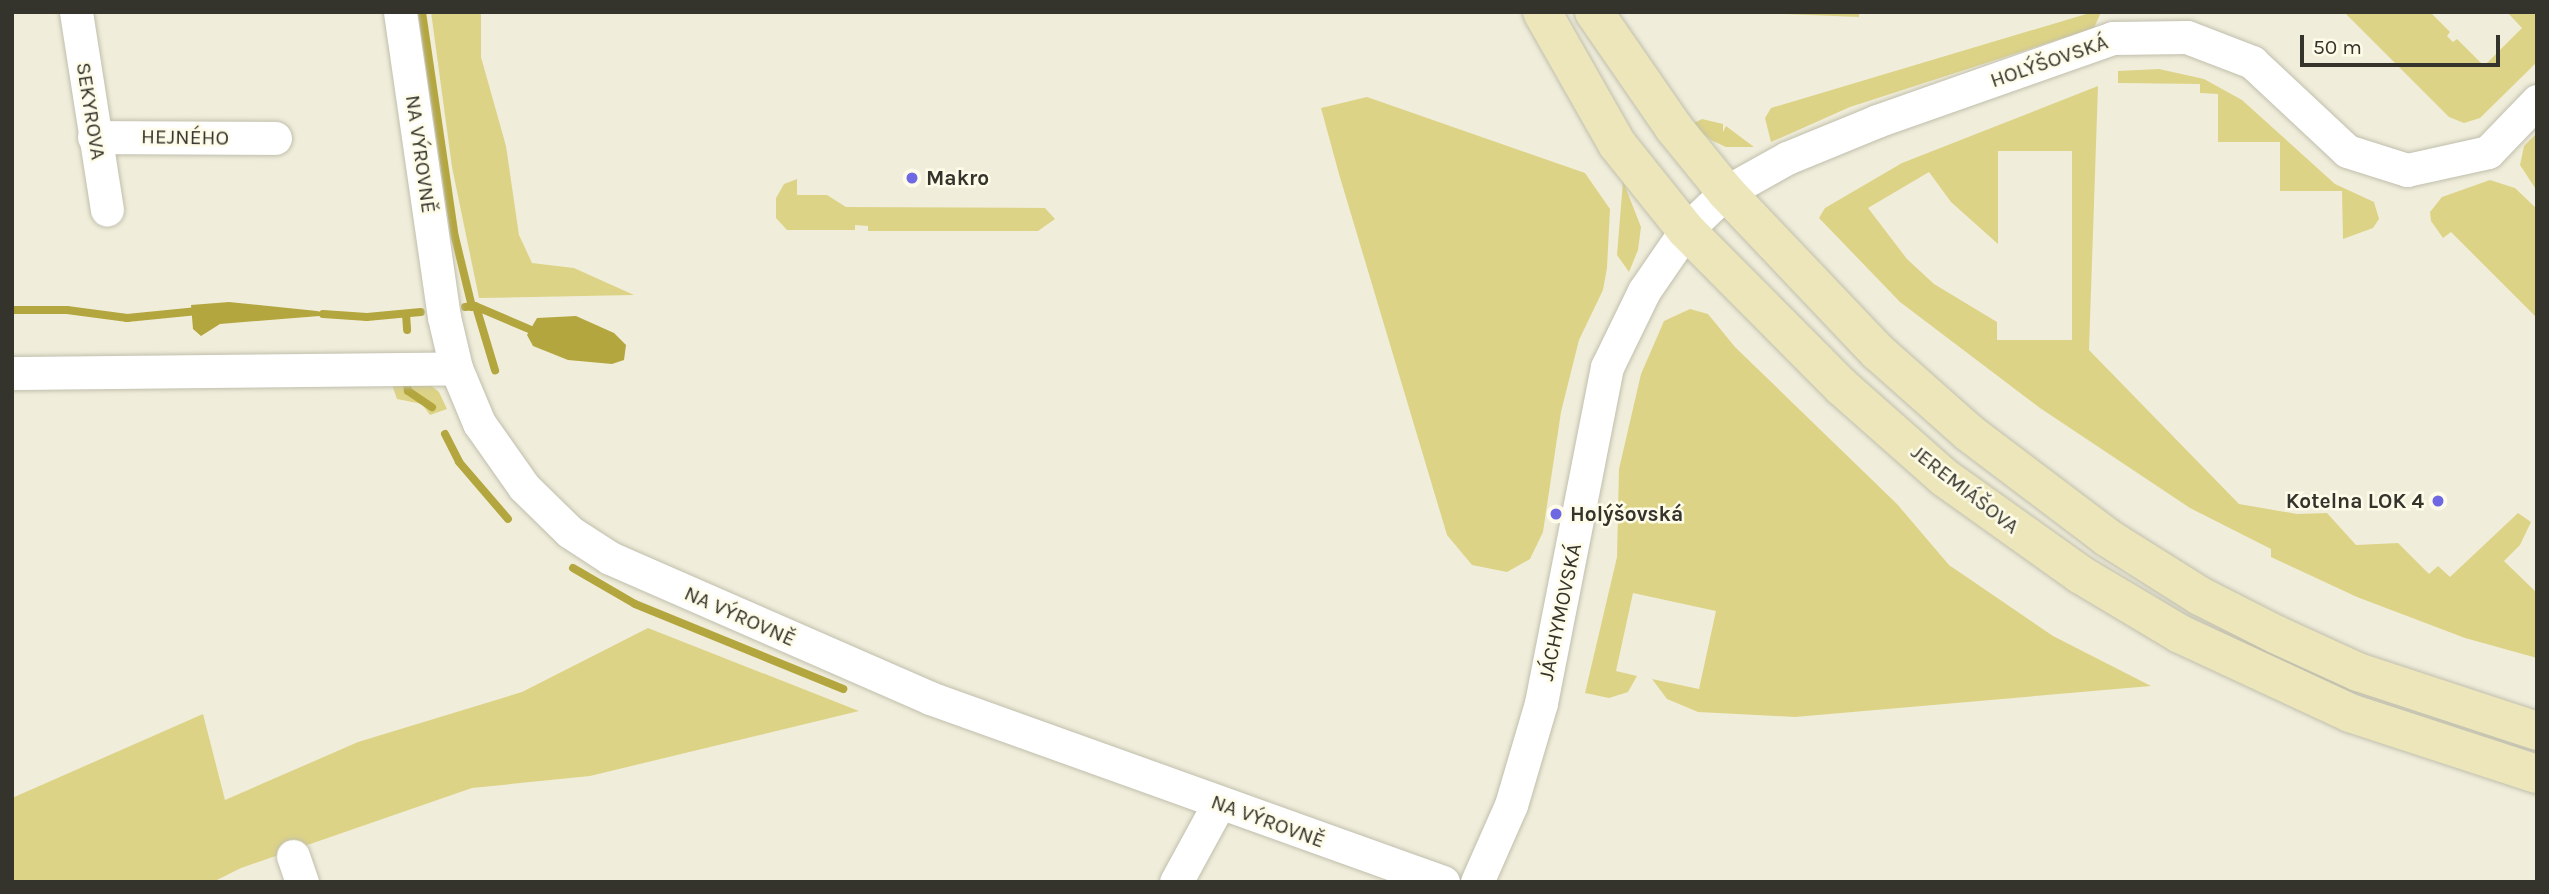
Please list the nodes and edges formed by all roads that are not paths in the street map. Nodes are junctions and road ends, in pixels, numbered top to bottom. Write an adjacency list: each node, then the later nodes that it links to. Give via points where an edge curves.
1 (76, 12): 6 (street, SEKYROVA)
2 (400, 12): 11 (street, NA VÝROVNĚ, via 444,317)
3 (1542, 12): 10 (main road, JEREMIÁŠOVA, via 1623,154)
4 (1594, 12): 8 (main road, via 1674,128)
5 (2537, 101): 8 (street, HOLÝŠOVSKÁ, via 2488,152 2407,170 2347,151 2252,62 2188,37 2113,38 1877,121 1787,158)
6 (94, 136): 7 (street, HEJNÉHO); 9 (street, SEKYROVA)
7 (275, 138)
8 (1726, 192): 10 (street, HOLÝŠOVSKÁ); 13 (main road, via 1878,352 1968,432 2108,538 2200,596 2358,672)
9 (107, 210)
10 (1686, 230): 14 (main road, JEREMIÁŠOVA, via 1842,387 1945,478 2081,575 2180,634 2350,713); 18 (street, JÁCHYMOVSKÁ, via 1644,291 1607,367 1541,703 1511,805)
11 (456, 368): 12 (street); 15 (street, NA VÝROVNĚ, via 479,423 524,487 570,533 610,558 930,698)
12 (12, 373)
13 (2537, 731)
14 (2537, 774)
15 (1219, 803): 16 (street); 17 (street, NA VÝROVNĚ)
16 (1176, 882)
17 (1443, 882)
18 (1478, 882)

